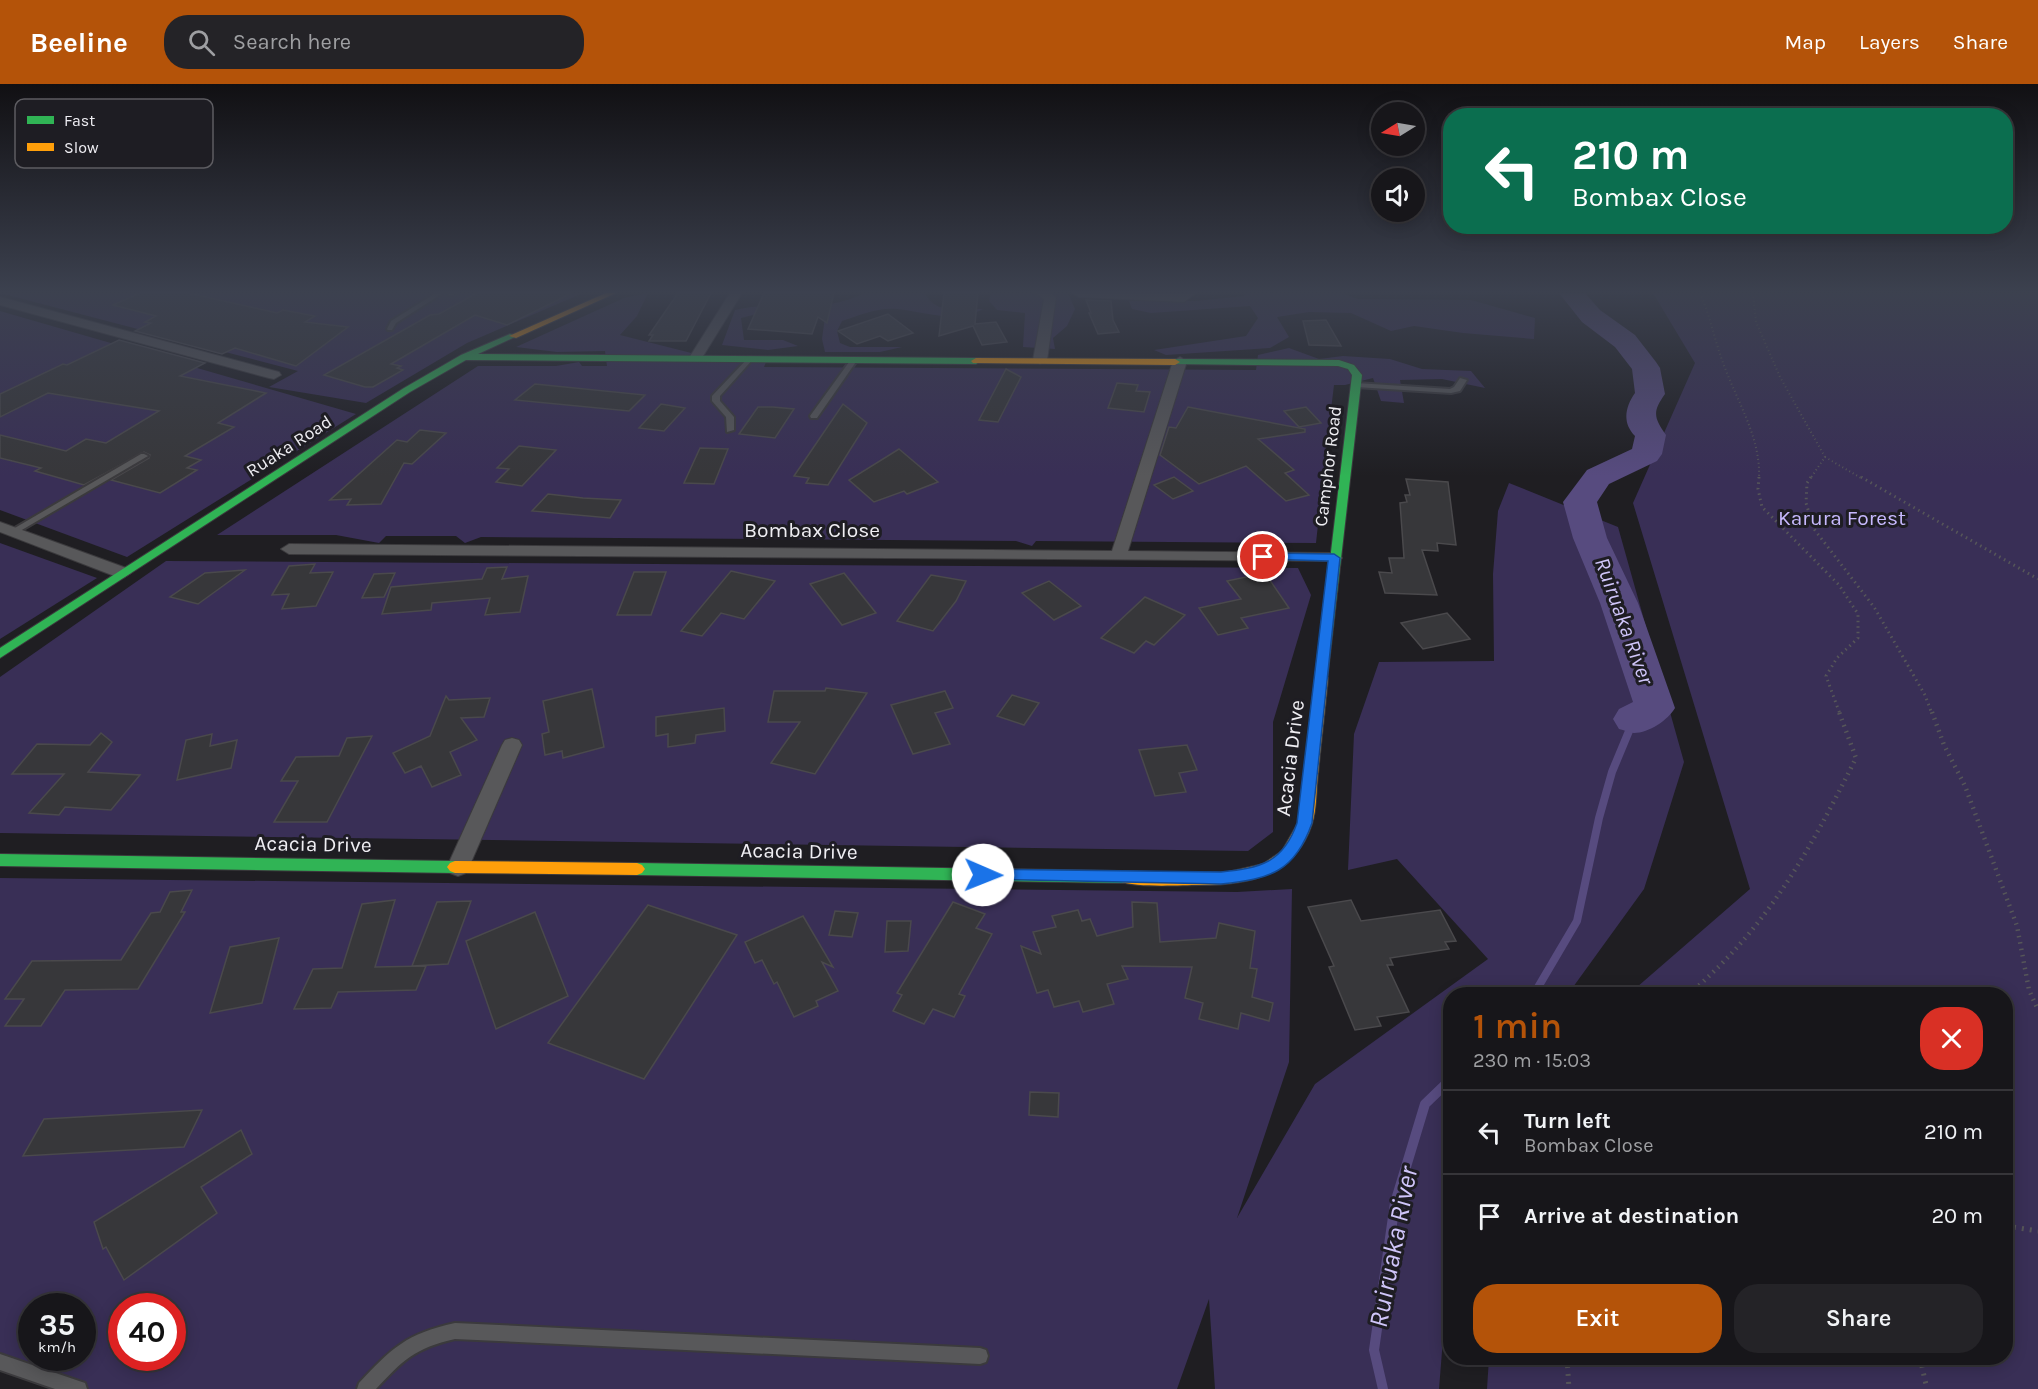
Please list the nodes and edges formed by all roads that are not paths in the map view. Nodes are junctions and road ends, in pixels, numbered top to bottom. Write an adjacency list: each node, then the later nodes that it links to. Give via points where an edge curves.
1 (196, 354): 11 (street)
2 (471, 354): 5 (street, Ruaka Road)
3 (697, 354): 6 (street)
4 (1041, 354): 9 (street)
5 (464, 357): 6 (street, Camphor Road); 21 (street, Ruaka Road)
6 (694, 358): 7 (street, Camphor Road)
7 (751, 358): 8 (street, Camphor Road); 15 (lane, via 716,396 730,417)
8 (854, 359): 9 (street, Camphor Road); 14 (lane)
9 (1040, 360): 10 (street, Camphor Road)
10 (1180, 362): 13 (street, Camphor Road, via 1339,363 1356,371); 19 (street)
11 (274, 375)
12 (1463, 380): 13 (lane, via 1451,391)
13 (1356, 385): 20 (street, Camphor Road)
14 (814, 416)
15 (730, 430)
16 (144, 456): 17 (lane)
17 (6, 529): 21 (street)
18 (289, 549): 19 (street, Bombax Close)
19 (1119, 555): 20 (street, Bombax Close)
20 (1334, 558): 25 (street, Acacia Drive, via 1305,823 1298,843 1269,868 1221,878)
21 (123, 573): 22 (street, Ruaka Road)
22 (0, 654)
23 (512, 745): 25 (street)
24 (0, 860): 25 (street, Acacia Drive)
25 (458, 867)
26 (980, 1356): 29 (lane, via 454,1331 407,1346)
27 (0, 1362): 28 (lane)
28 (79, 1389)
29 (365, 1389)

